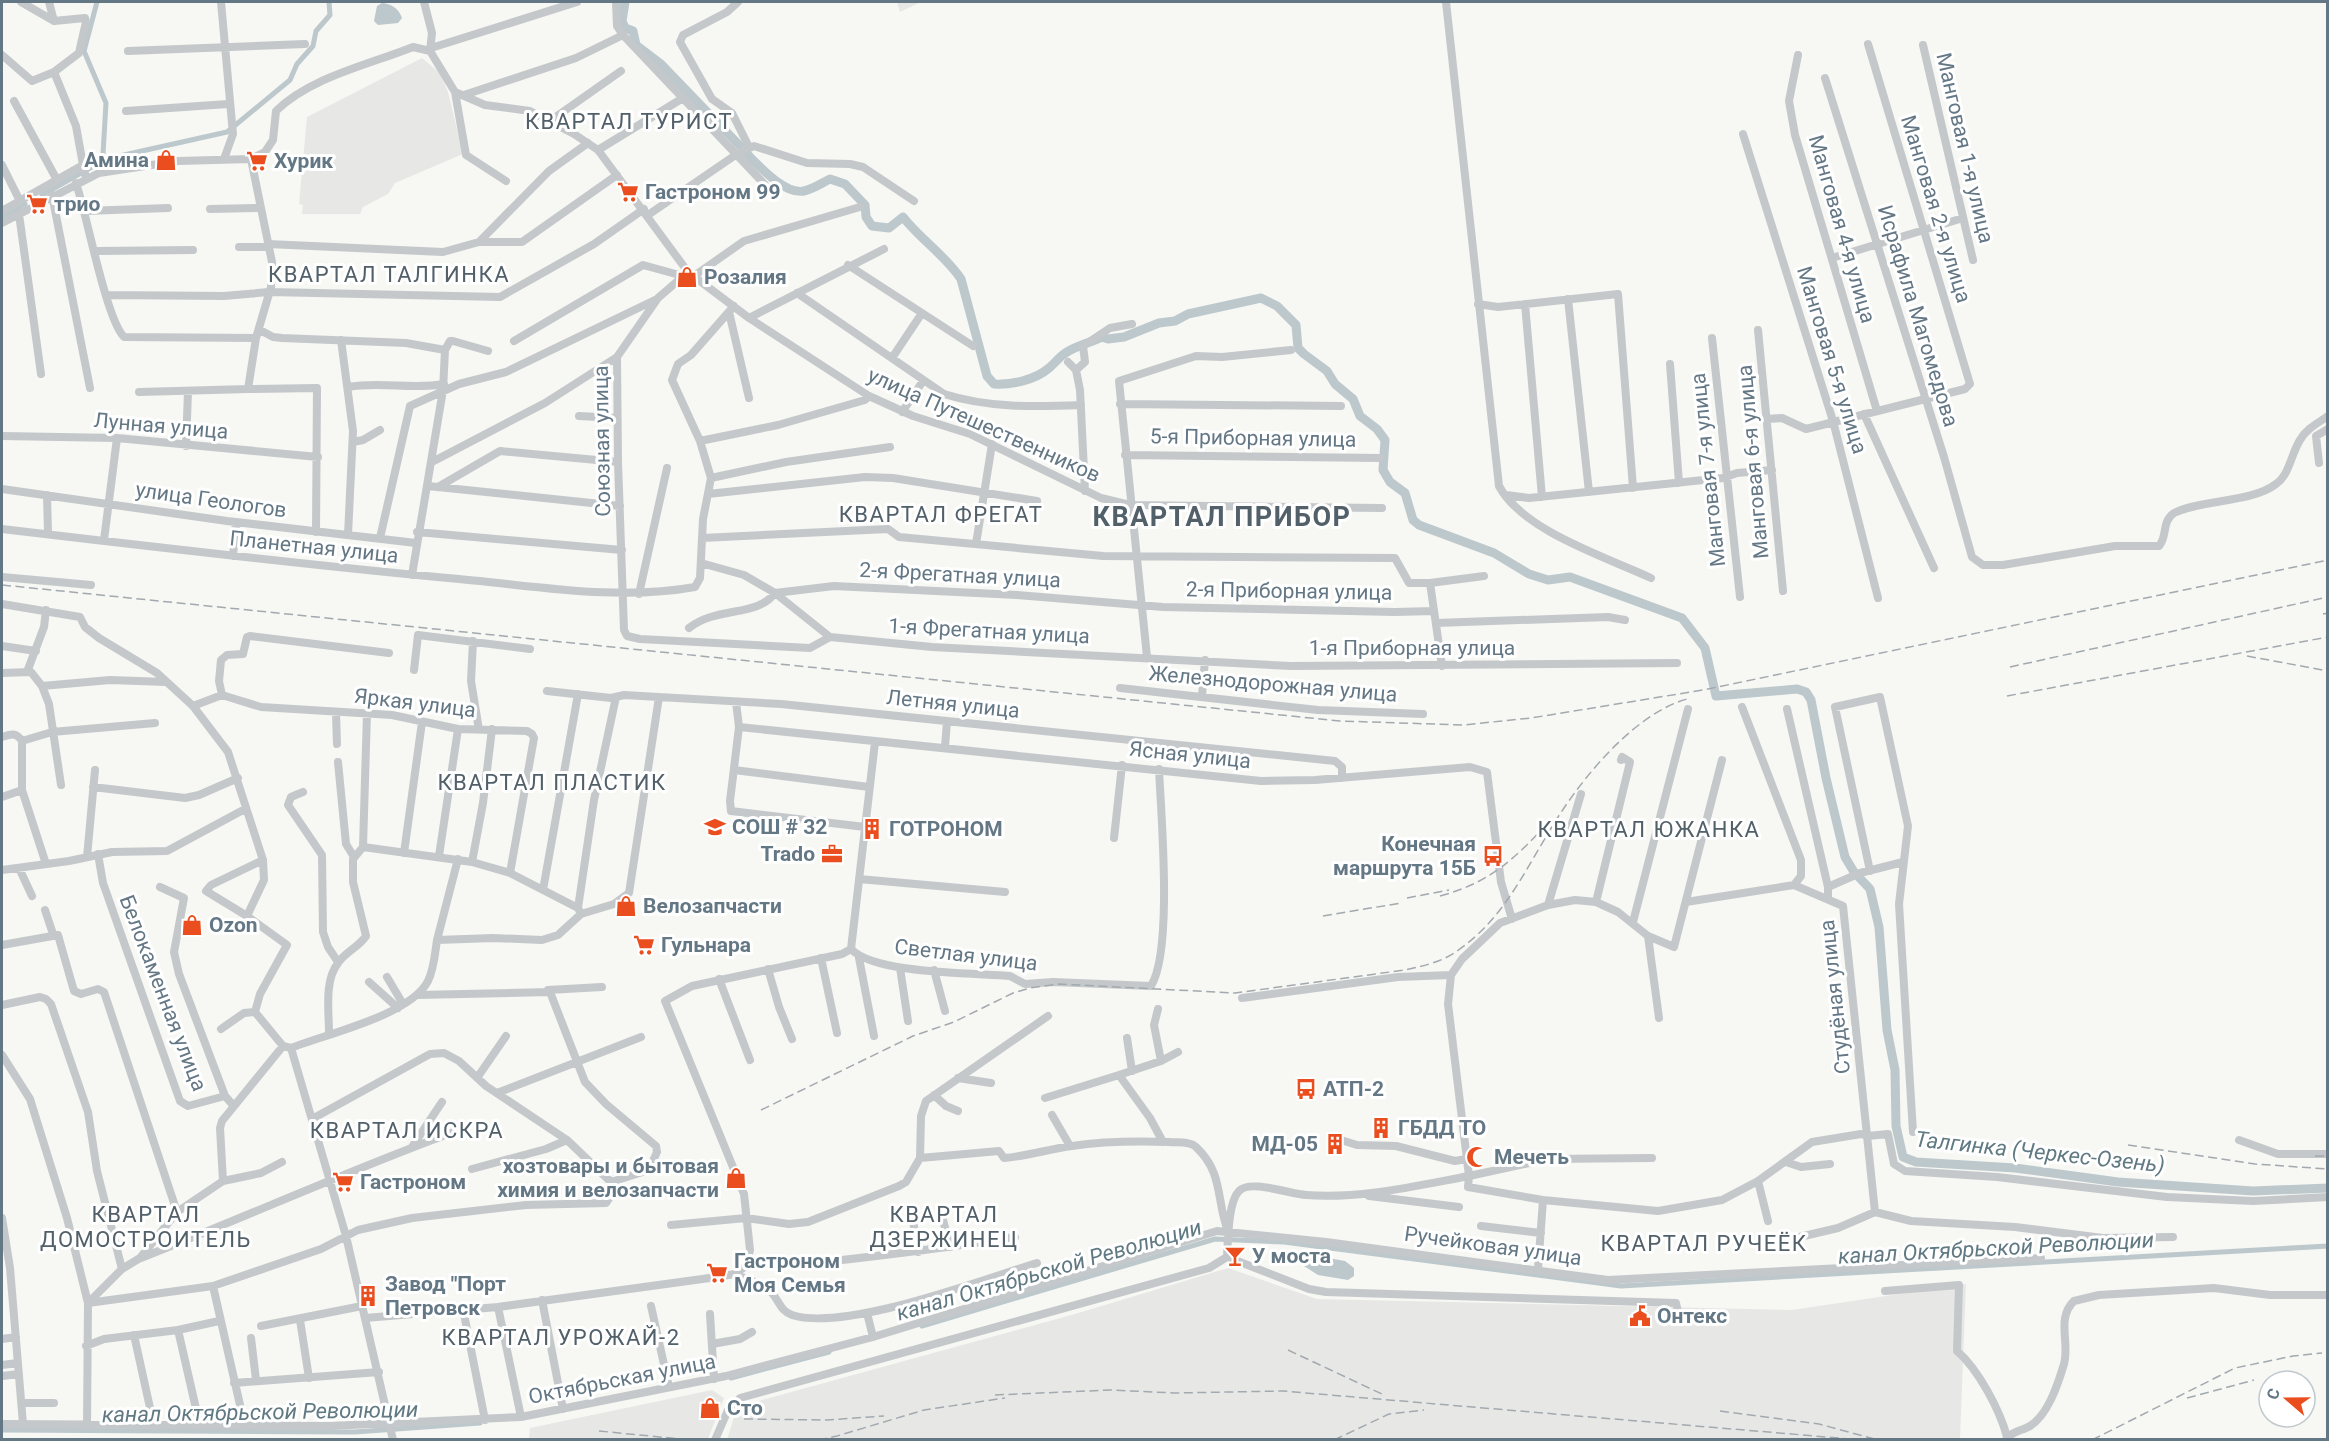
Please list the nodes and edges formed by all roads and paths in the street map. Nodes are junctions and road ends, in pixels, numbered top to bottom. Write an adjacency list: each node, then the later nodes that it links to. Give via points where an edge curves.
1 (21, 2): 9 (street)
2 (49, 2): 9 (street)
3 (221, 2): 13 (street)
4 (424, 2): 15 (street, via 432,33)
5 (577, 2): 15 (street)
6 (616, 2): 10 (street, via 617,26)
7 (738, 2): 30 (street, via 683,35 680,42 712,99 732,113)
8 (1446, 2): 72 (street)
9 (54, 21): 19 (street, via 86,18 79,53)
10 (623, 36): 22 (street, via 576,58); 23 (street)
11 (305, 44): 13 (street)
12 (1868, 44): 55 (street, Манговая 2-я улица)
13 (223, 45): 16 (street); 25 (street)
14 (1923, 45): 53 (street, Манговая 1-я улица)
15 (431, 49): 22 (street); 34 (street, via 413,47 288,99 276,111 273,140 266,152)
16 (128, 51)
17 (2, 55): 19 (street, via 32,81)
18 (1798, 56): 63 (street, Манговая 4-я улица, via 1789,101 1795,135)
19 (54, 72): 36 (street, via 76,126)
20 (621, 72): 27 (street)
21 (1826, 78): 57 (street, Исрафила Магомедова)
22 (459, 93): 27 (street, улица Путешественников, via 485,105 530,111); 39 (street, via 466,155)
23 (683, 98): 31 (street); 32 (street)
24 (14, 101): 38 (street)
25 (228, 104): 26 (street); 33 (street, via 233,135)
26 (126, 111)
27 (550, 121): 29 (street, улица Путешественников)
28 (1743, 134): 114 (street, Манговая 5-я улица)
29 (588, 143): 31 (street, улица Путешественников); 56 (street, via 549,171)
30 (749, 147): 32 (street); 44 (street, via 807,163 863,167)
31 (598, 150): 37 (street, улица Путешественников)
32 (737, 154): 41 (street); 52 (street)
33 (224, 159): 34 (street); 36 (street)
34 (251, 159): 48 (street)
35 (2, 165): 43 (street)
36 (85, 171): 38 (street); 40 (street)
37 (617, 176): 52 (street, улица Путешественников); 56 (street, via 522,242)
38 (57, 180): 43 (street)
39 (506, 181)
40 (76, 183): 42 (street); 50 (street)
41 (771, 191)
42 (52, 195): 45 (street); 97 (street)
43 (22, 199): 45 (street); 51 (street)
44 (914, 201)
45 (31, 207): 51 (street)
46 (860, 207): 66 (street, Союзная улица, via 744,241)
47 (168, 208): 50 (street)
48 (259, 208): 49 (street); 58 (street)
49 (210, 209)
50 (85, 211): 62 (street)
51 (11, 212): 54 (street); 93 (street)
52 (646, 212): 66 (street, улица Путешественников); 67 (street, via 500,297)
53 (1963, 218): 55 (street); 64 (street, Манговая 1-я улица)
54 (2, 223)
55 (1923, 230): 57 (street); 103 (street, Манговая 2-я улица, via 1970,384 1965,389)
56 (479, 242): 58 (street, via 443,252)
57 (1877, 244): 63 (street); 103 (street, Исрафила Магомедова)
58 (268, 245): 59 (street); 67 (street, via 272,261)
59 (239, 247)
60 (884, 249): 65 (street)
61 (193, 250): 62 (street)
62 (96, 251): 69 (street)
63 (1832, 258): 107 (street, Манговая 4-я улица)
64 (1972, 260)
65 (848, 266): 68 (street); 75 (street)
66 (688, 275): 70 (street, Союзная улица); 74 (street, улица Путешественников); 83 (street, via 643,265)
67 (269, 292): 69 (street, via 224,296); 78 (street)
68 (797, 293): 76 (street); 89 (street)
69 (106, 295): 80 (street, via 124,337)
70 (658, 298): 88 (street, Союзная улица); 96 (street, via 506,372)
71 (1568, 299): 73 (street); 137 (street, via 1618,294); 140 (street)
72 (1478, 304): 73 (street); 144 (street, via 1499,486)
73 (1525, 304): 145 (street)
74 (732, 309): 76 (street, улица Путешественников); 102 (street); 119 (street, via 674,371 675,390)
75 (922, 313): 84 (street); 89 (street)
76 (750, 318): 101 (street, улица Путешественников)
77 (1132, 324): 92 (street, via 1110,328 1083,346 1084,362)
78 (260, 330): 80 (street); 82 (street, via 273,337)
79 (1758, 330): 113 (street, Манговая 6-я улица)
80 (256, 338): 98 (street)
81 (1712, 338): 132 (street, Манговая 7-я улица)
82 (341, 340): 85 (street, via 406,343); 95 (street)
83 (514, 340)
84 (973, 346)
85 (445, 350): 87 (street, via 453,341); 96 (street)
86 (1291, 350): 104 (street, via 1196,356 1119,381)
87 (488, 351)
88 (617, 357): 112 (street, Союзная улица); 127 (street, via 545,403)
89 (892, 358): 94 (street)
90 (1068, 362): 92 (street)
91 (1670, 364): 134 (street)
92 (1076, 370): 105 (street)
93 (41, 374)
94 (923, 381): 105 (street, via 961,399 1013,406); 108 (street)
95 (348, 387): 96 (street, via 384,382); 120 (street)
96 (443, 387): 127 (street); 157 (street, via 410,406)
97 (90, 388)
98 (248, 389): 99 (street); 125 (street, via 317,388)
99 (188, 391): 100 (street); 122 (street)
100 (140, 392)
101 (868, 396): 108 (street, улица Путешественников); 119 (street, via 801,419)
102 (749, 398)
103 (1926, 399): 107 (street); 111 (street, Исрафила Магомедова, via 1972,557 1987,566 2115,546 2159,546 2164,540 2166,522 2174,513 2277,484 2299,441)
104 (1120, 404): 106 (street); 124 (street)
105 (1081, 405): 139 (street)
106 (1341, 405)
107 (1877, 411): 109 (street)
108 (902, 412): 121 (street, улица Путешественников)
109 (1864, 414): 114 (street); 166 (street)
110 (579, 416): 112 (street)
111 (2328, 416)
112 (617, 418): 128 (street, Союзная улица)
113 (1767, 419): 114 (street, via 1782,418 1806,429); 131 (street, Манговая 6-я улица)
114 (1833, 422): 178 (street, Манговая 5-я улица)
115 (2328, 429): 129 (street, via 2316,436)
116 (380, 430): 120 (street)
117 (2, 436): 118 (street, Лунная улица)
118 (117, 438): 122 (street, Лунная улица); 147 (street)
119 (700, 441): 133 (street)
120 (354, 442): 156 (street)
121 (992, 444): 139 (street, улица Путешественников); 141 (street)
122 (186, 446): 125 (street, Лунная улица)
123 (890, 447): 133 (street)
124 (1125, 454): 126 (street, 5-я Приборная улица); 148 (street)
125 (318, 457): 153 (street)
126 (1380, 458)
127 (432, 462): 135 (street)
128 (618, 462): 136 (street, via 500,451); 149 (street, Союзная улица)
129 (2319, 464)
130 (668, 468): 176 (street)
131 (1772, 470): 132 (street); 173 (street, Манговая 6-я улица)
132 (1727, 477): 134 (street); 177 (street, Манговая 7-я улица)
133 (711, 478): 142 (street)
134 (1679, 483): 137 (street)
135 (428, 486): 136 (street); 154 (street)
136 (438, 487): 149 (street)
137 (1633, 488): 140 (street)
138 (2, 489): 143 (street, улица Геологов)
139 (1085, 491): 148 (street, улица Путешественников)
140 (1588, 492): 145 (street)
141 (983, 493): 142 (street, via 866,477); 146 (street); 161 (street)
142 (708, 494): 158 (street)
143 (47, 495): 147 (street, улица Геологов); 155 (street)
144 (1504, 495): 145 (street); 170 (street, via 1543,526)
145 (1542, 497)
146 (1037, 501)
147 (108, 505): 151 (street, улица Геологов); 159 (street)
148 (1130, 505): 150 (street, улица Путешественников); 163 (street)
149 (620, 506): 162 (street, Союзная улица)
150 (1382, 508)
151 (236, 522): 153 (street, улица Геологов); 164 (street)
152 (2, 529): 155 (street, Планетная улица)
153 (316, 532): 156 (street, улица Геологов)
154 (417, 532): 160 (street); 162 (street)
155 (48, 533): 159 (street, Планетная улица)
156 (348, 534): 157 (street, улица Геологов)
157 (380, 538): 160 (street, улица Геологов)
158 (702, 538): 161 (street, via 883,529 899,537); 165 (street)
159 (104, 540): 164 (street, Планетная улица)
160 (416, 543): 167 (street)
161 (976, 544): 163 (street, via 1103,556)
162 (622, 550): 174 (street, Союзная улица)
163 (1137, 554): 171 (street, via 1395,558 1409,583); 180 (street)
164 (233, 556): 167 (street, Планетная улица)
165 (701, 563): 175 (street, via 744,575); 176 (street, Планетная улица, via 695,587)
166 (1934, 568)
167 (412, 575): 174 (street, Планетная улица)
168 (1484, 576): 171 (street)
169 (2, 577): 172 (street)
170 (1651, 578)
171 (1430, 583): 182 (street)
172 (91, 585)
173 (1782, 591)
174 (624, 593): 176 (street, Планетная улица); 186 (street, Союзная улица, via 627,636 640,639 810,648)
175 (775, 593): 180 (street, 2-я Фрегатная улица, via 834,586); 185 (street, via 769,602 722,612); 186 (street)
176 (639, 594)
177 (1740, 597)
178 (1878, 598)
179 (2, 604): 181 (street)
180 (1143, 605): 182 (street, 2-я Приборная улица); 192 (street)
181 (46, 610): 190 (street); 199 (street, via 80,617 85,627 99,638)
182 (1434, 611): 184 (street)
183 (1625, 620): 184 (street, via 1608,617)
184 (1437, 623): 195 (street)
185 (689, 628)
186 (830, 637): 192 (street, 1-я Фрегатная улица, via 932,647)
187 (473, 642): 189 (street); 196 (street, via 418,635); 222 (street, via 471,681)
188 (2, 646): 190 (street)
189 (530, 649)
190 (36, 651): 197 (street)
191 (389, 652): 204 (street, via 247,637 243,654 227,655 221,660)
192 (1147, 657): 193 (street, 1-я Приборная улица)
193 (1205, 660): 195 (street, 1-я Приборная улица, via 1337,667); 205 (street)
194 (1677, 663): 195 (street, 1-я Приборная улица)
195 (1442, 666)
196 (414, 670)
197 (27, 672): 198 (street); 200 (street)
198 (2, 673)
199 (166, 682): 200 (street, via 111,680); 209 (street)
200 (42, 686): 223 (street, via 49,704)
201 (1120, 688): 205 (street, Железнодорожная улица)
202 (547, 691): 203 (street, Летняя улица)
203 (578, 694): 206 (street, Летняя улица); 267 (street)
204 (222, 695): 209 (street); 213 (street, Яркая улица, via 261,707)
205 (1202, 696): 215 (street, Железнодорожная улица, via 1318,710)
206 (616, 697): 207 (street, Летняя улица); 275 (street, via 594,800)
207 (659, 697): 208 (street, Летняя улица); 275 (street, via 629,893 614,904)
208 (736, 702): 216 (street, Летняя улица); 219 (street)
209 (193, 706): 236 (street, via 228,752)
210 (1742, 707): 264 (street, via 1801,860 1801,876)
211 (1787, 709): 265 (street)
212 (1688, 710): 278 (street)
213 (336, 713): 214 (street, Яркая улица); 227 (street)
214 (367, 713): 217 (street, Яркая улица); 248 (street)
215 (1423, 714)
216 (947, 721): 228 (street); 237 (street, Летняя улица, via 1335,761 1342,767)
217 (422, 722): 220 (street, Яркая улица); 249 (street)
218 (155, 723): 223 (street)
219 (739, 727): 226 (street, Ясная улица); 235 (street)
220 (458, 729): 222 (street, Яркая улица); 251 (street)
221 (492, 729): 222 (street, Яркая улица); 256 (street); 262 (street, Яркая улица, via 532,734 534,738)
222 (479, 730)
223 (52, 732): 225 (street); 238 (street)
224 (2, 737): 225 (street, via 18,735)
225 (22, 741): 241 (street)
226 (875, 742): 228 (street, Ясная улица); 240 (street)
227 (337, 744)
228 (945, 747): 232 (street, Ясная улица)
229 (1621, 760): 271 (street, via 1622,757 1630,762)
230 (1722, 760): 272 (street)
231 (338, 762): 253 (street, via 346,843)
232 (1122, 765): 233 (street, Ясная улица); 247 (street)
233 (1159, 769): 237 (street, Ясная улица, via 1261,781); 289 (street, Светлая улица, via 1164,910 1159,962 1151,986 1025,984 1010,976)
234 (95, 770): 239 (street)
235 (734, 770): 240 (street); 246 (street, via 732,811)
236 (238, 778): 239 (street, via 185,798); 245 (street)
237 (1342, 778): 277 (street, Ясная улица, via 1470,766 1487,772 1502,882)
238 (61, 785)
239 (93, 787): 252 (street)
240 (869, 787): 246 (street)
241 (22, 790): 244 (street); 258 (street)
242 (303, 792): 286 (street, via 291,797 288,805 322,855 323,932)
243 (1581, 794): 273 (street)
244 (2, 797)
245 (245, 809): 250 (street, via 167,851); 255 (street)
246 (865, 827): 263 (street)
247 (1114, 838)
248 (363, 847): 249 (street); 253 (street)
249 (404, 853): 251 (street)
250 (98, 854): 252 (street); 327 (street, Белокаменная улица, via 103,884 180,1101 188,1106)
251 (439, 856): 254 (street)
252 (87, 857): 258 (street)
253 (354, 857): 286 (street, via 353,882 366,936)
254 (458, 859): 256 (street); 281 (street)
255 (263, 860): 276 (street, via 264,880); 276 (street, via 206,891)
256 (472, 862): 262 (street)
257 (1903, 862): 261 (street); 261 (street, via 1908,826 1880,697 1835,706); 335 (street, via 1900,933)
258 (46, 864): 259 (street)
259 (19, 868): 260 (street); 269 (street)
260 (2, 870)
261 (1870, 870): 265 (street)
262 (510, 873): 267 (street)
263 (859, 879): 268 (street); 283 (street)
264 (1794, 885): 270 (street, Студёная улица); 272 (street)
265 (1828, 886): 270 (street)
266 (160, 887): 327 (street, Белокаменная улица, via 184,898 174,952)
267 (543, 890): 275 (street)
268 (1005, 892)
269 (32, 896)
270 (1828, 898): 336 (street, Студёная улица, via 1843,906)
271 (1596, 902): 273 (street, via 1575,900); 278 (street)
272 (1686, 902): 280 (street, via 1674,947)
273 (1548, 905): 277 (street)
274 (45, 910): 279 (street)
275 (580, 911): 281 (street, via 558,935 542,940)
276 (247, 916): 302 (street, via 287,945 260,994)
277 (1512, 919): 290 (street, via 1500,923)
278 (1633, 922): 280 (street)
279 (56, 935): 282 (street); 360 (street, via 74,991 81,994 101,990)
280 (1647, 936): 304 (street)
281 (437, 940): 296 (street, via 429,979)
282 (2, 945)
283 (851, 949): 284 (street); 285 (street)
284 (821, 958): 288 (street); 308 (street)
285 (859, 958): 287 (street, Светлая улица); 310 (street)
286 (338, 963): 307 (street, via 329,991)
287 (900, 968): 289 (street, Светлая улица); 305 (street)
288 (768, 969): 292 (street); 313 (street)
289 (934, 970): 301 (street)
290 (1451, 975): 297 (street, via 1398,977); 346 (street, via 1448,1004)
291 (387, 977): 299 (street)
292 (719, 979): 317 (street); 365 (street, via 682,989 665,1001 738,1173)
293 (369, 982): 299 (street)
294 (602, 987): 295 (street)
295 (548, 990): 296 (street); 319 (street)
296 (417, 995): 299 (street)
297 (1242, 998)
298 (2, 1005): 383 (street, via 40,997 51,1004 88,1113 97,1171)
299 (400, 1006): 307 (street)
300 (1158, 1009): 318 (street, via 1154,1025)
301 (945, 1011)
302 (255, 1012): 306 (street, via 244,1012); 314 (street)
303 (1048, 1016): 323 (street)
304 (1659, 1018)
305 (908, 1021)
306 (220, 1029)
307 (329, 1033): 314 (street)
308 (837, 1033)
309 (506, 1036): 322 (street)
310 (874, 1036)
311 (641, 1037): 319 (street)
312 (1127, 1038): 320 (street)
313 (792, 1039)
314 (287, 1047): 330 (street); 333 (street)
315 (1178, 1052): 318 (street)
316 (2, 1055): 390 (street, via 30,1099 67,1218)
317 (750, 1060)
318 (1161, 1061): 320 (street)
319 (575, 1062): 325 (street); 355 (street, via 591,1090 656,1146 649,1170)
320 (1132, 1071): 321 (street)
321 (1119, 1076): 328 (street); 340 (street, via 1150,1118)
322 (477, 1078): 325 (street); 333 (street, via 459,1061 436,1052)
323 (958, 1078): 324 (street); 326 (street)
324 (991, 1083)
325 (497, 1093): 337 (street)
326 (934, 1095): 331 (street); 344 (street, via 922,1108)
327 (225, 1096): 330 (street, Белокаменная улица)
328 (1045, 1098)
329 (442, 1102): 342 (street)
330 (233, 1105): 353 (street, via 220,1128)
331 (958, 1111)
332 (1052, 1115): 341 (street)
333 (312, 1119): 352 (street)
334 (459, 1130): 342 (street)
335 (1913, 1132)
336 (1868, 1136): 348 (street, via 1812,1142); 357 (street, via 1888,1134 1894,1164 1905,1171 1997,1177 2167,1197 2253,1201); 361 (street, Студёная улица)
337 (567, 1140): 350 (street); 355 (street)
338 (1341, 1140): 346 (street, via 1357,1145 1396,1146 1455,1161)
339 (2239, 1140): 343 (street, via 2278,1154)
340 (1162, 1142): 341 (street, via 1107,1141); 369 (street, via 1188,1143 1197,1148 1218,1182)
341 (1070, 1146): 344 (street, via 1023,1157 1004,1158 999,1151)
342 (412, 1147): 352 (street)
343 (2328, 1154)
344 (920, 1158): 365 (street, via 906,1182 899,1186 808,1221 789,1224)
345 (1652, 1158): 351 (street, via 1548,1159)
346 (1466, 1159): 351 (street)
347 (282, 1162): 353 (street, via 253,1175)
348 (1786, 1162): 349 (street, via 1801,1167); 354 (street)
349 (1830, 1164)
350 (472, 1169)
351 (1469, 1176): 356 (street); 358 (street, via 1468,1187 1472,1189)
352 (328, 1180): 371 (street); 378 (street, via 230,1224)
353 (222, 1181): 360 (street)
354 (1758, 1181): 358 (street, via 1722,1200 1658,1211); 366 (street)
355 (611, 1182): 371 (street, via 612,1194 606,1203 526,1205 412,1218)
356 (1363, 1195): 359 (street); 369 (street, via 1304,1195 1251,1185 1234,1198)
357 (2328, 1197)
358 (1543, 1200): 370 (street)
359 (1460, 1207)
360 (177, 1212): 378 (street)
361 (1875, 1212): 373 (street, via 1911,1221 2015,1227 2103,1238); 374 (street, via 1838,1228)
362 (912, 1214): 376 (street)
363 (942, 1216): 375 (street)
364 (2, 1218): 382 (street)
365 (746, 1218): 367 (street); 381 (street, via 750,1250)
366 (1768, 1221)
367 (671, 1225)
368 (1481, 1226): 370 (street)
369 (1229, 1233): 377 (street); 384 (street, Ручейковая улица); 405 (street, Октябрьская улица, via 1217,1232)
370 (1541, 1233): 384 (street)
371 (346, 1236): 386 (street, via 321,1249); 391 (street)
372 (1015, 1237): 375 (street)
373 (2173, 1237)
374 (1791, 1239)
375 (950, 1247): 376 (street)
376 (918, 1252): 381 (street)
377 (1227, 1257): 400 (street, via 1308,1289 1326,1292 1676,1303); 435 (street, via 1209,1268 740,1398 728,1410)
378 (140, 1258): 383 (street)
379 (2041, 1258): 384 (street, Ручейковая улица, via 1608,1280)
380 (1037, 1263): 395 (street)
381 (746, 1266): 385 (street)
382 (6, 1269): 406 (street)
383 (122, 1269): 390 (street)
384 (1538, 1269)
385 (734, 1274): 389 (street); 395 (street, via 763,1286 783,1311 793,1315 826,1318)
386 (213, 1286): 390 (street); 399 (street)
387 (1885, 1291): 433 (street, via 1959,1286 1957,1351 1966,1358 1990,1397)
388 (2328, 1295): 433 (street, via 2270,1295 2214,1288 2081,1298 2068,1306 2064,1321 2065,1362 2046,1408 2031,1425)
389 (542, 1300): 392 (street); 423 (street)
390 (88, 1303): 410 (street)
391 (362, 1306): 397 (street); 398 (street)
392 (498, 1306): 394 (street); 424 (street)
393 (651, 1306): 420 (street)
394 (463, 1310): 397 (street); 425 (street)
395 (867, 1313): 405 (street)
396 (710, 1314): 409 (street)
397 (365, 1318): 413 (street)
398 (300, 1320): 401 (street); 416 (street)
399 (219, 1321): 402 (street); 419 (street)
400 (1680, 1321)
401 (261, 1326)
402 (178, 1330): 404 (street); 430 (street)
403 (753, 1332): 409 (street, via 740,1339)
404 (134, 1335): 410 (street); 429 (street)
405 (873, 1336): 417 (street, Октябрьская улица)
406 (16, 1337): 408 (street); 411 (street)
407 (251, 1338): 418 (street)
408 (2, 1339)
409 (712, 1344): 417 (street)
410 (86, 1346): 428 (street)
411 (18, 1363): 412 (street); 414 (street)
412 (2, 1365)
413 (379, 1372): 416 (street); 431 (street)
414 (19, 1374): 415 (street); 421 (street)
415 (2, 1376)
416 (309, 1378): 418 (street)
417 (714, 1379): 420 (street, Октябрьская улица)
418 (256, 1380): 419 (street)
419 (234, 1383): 432 (street)
420 (669, 1388): 423 (street, Октябрьская улица)
421 (21, 1403): 422 (street); 427 (street)
422 (54, 1403)
423 (563, 1409): 424 (street, Октябрьская улица)
424 (521, 1417): 425 (street, Октябрьская улица)
425 (485, 1420): 431 (street, Октябрьская улица)
426 (2, 1424): 427 (street, Октябрьская улица)
427 (23, 1424): 428 (street, Октябрьская улица)
428 (87, 1426): 429 (street, Октябрьская улица)
429 (154, 1426): 430 (street, Октябрьская улица)
430 (200, 1426): 432 (street, Октябрьская улица)
431 (392, 1426): 432 (street, Октябрьская улица); 434 (street)
432 (245, 1427)
433 (2006, 1438)
434 (393, 1440)
435 (715, 1440)

